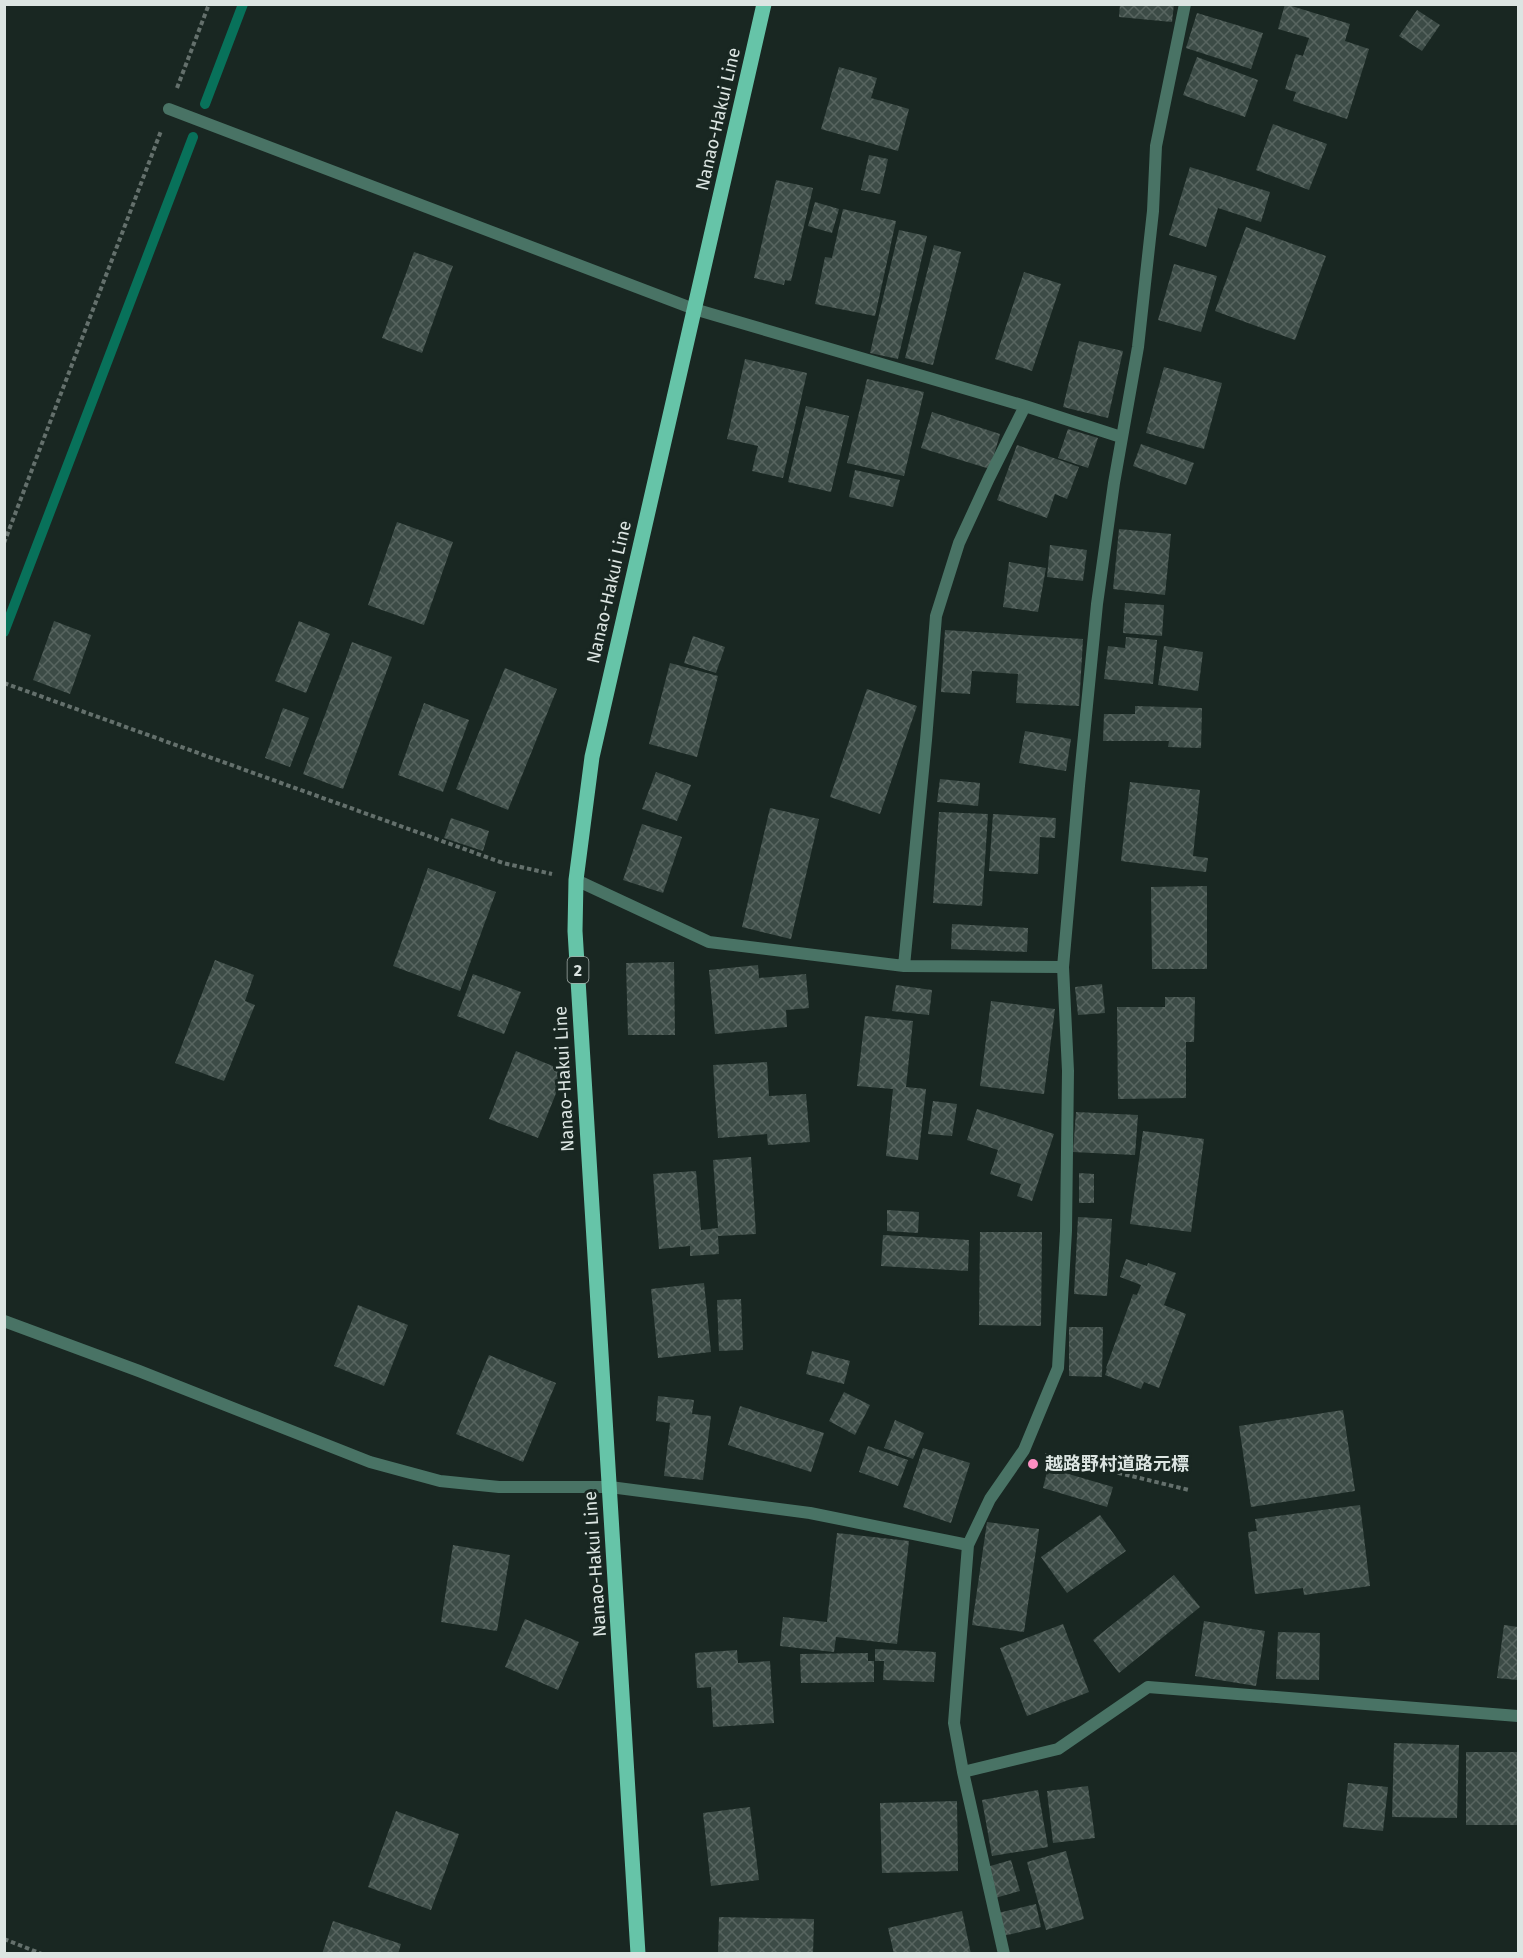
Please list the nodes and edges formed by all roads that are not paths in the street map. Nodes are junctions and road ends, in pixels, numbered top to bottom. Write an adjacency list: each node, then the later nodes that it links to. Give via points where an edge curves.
1 (764, 4): 4 (main road, Nanao-Hakui Line / 2)
2 (1185, 4): 6 (street, via 1156,146 1138,347)
3 (169, 109): 4 (street)
4 (694, 309): 5 (street); 7 (main road, Nanao-Hakui Line / 2, via 592,757)
5 (1025, 406): 6 (street); 8 (street, via 959,543 936,616)
6 (1121, 437): 9 (street, via 1097,604)
7 (576, 880): 8 (street, via 709,942); 11 (main road, Nanao-Hakui Line / 2, via 575,931)
8 (904, 966): 9 (street)
9 (1064, 967): 12 (street, via 1068,1094 1066,1231 1058,1368 1024,1450 990,1499)
10 (4, 1321): 11 (street, via 370,1462 440,1481 499,1487)
11 (610, 1487): 12 (street, via 810,1513); 15 (main road, Nanao-Hakui Line / 2)
12 (968, 1545): 14 (street, via 954,1723)
13 (1518, 1716): 14 (street, via 1149,1687 1058,1749)
14 (963, 1772): 16 (street)
15 (638, 1953)
16 (1004, 1953)

